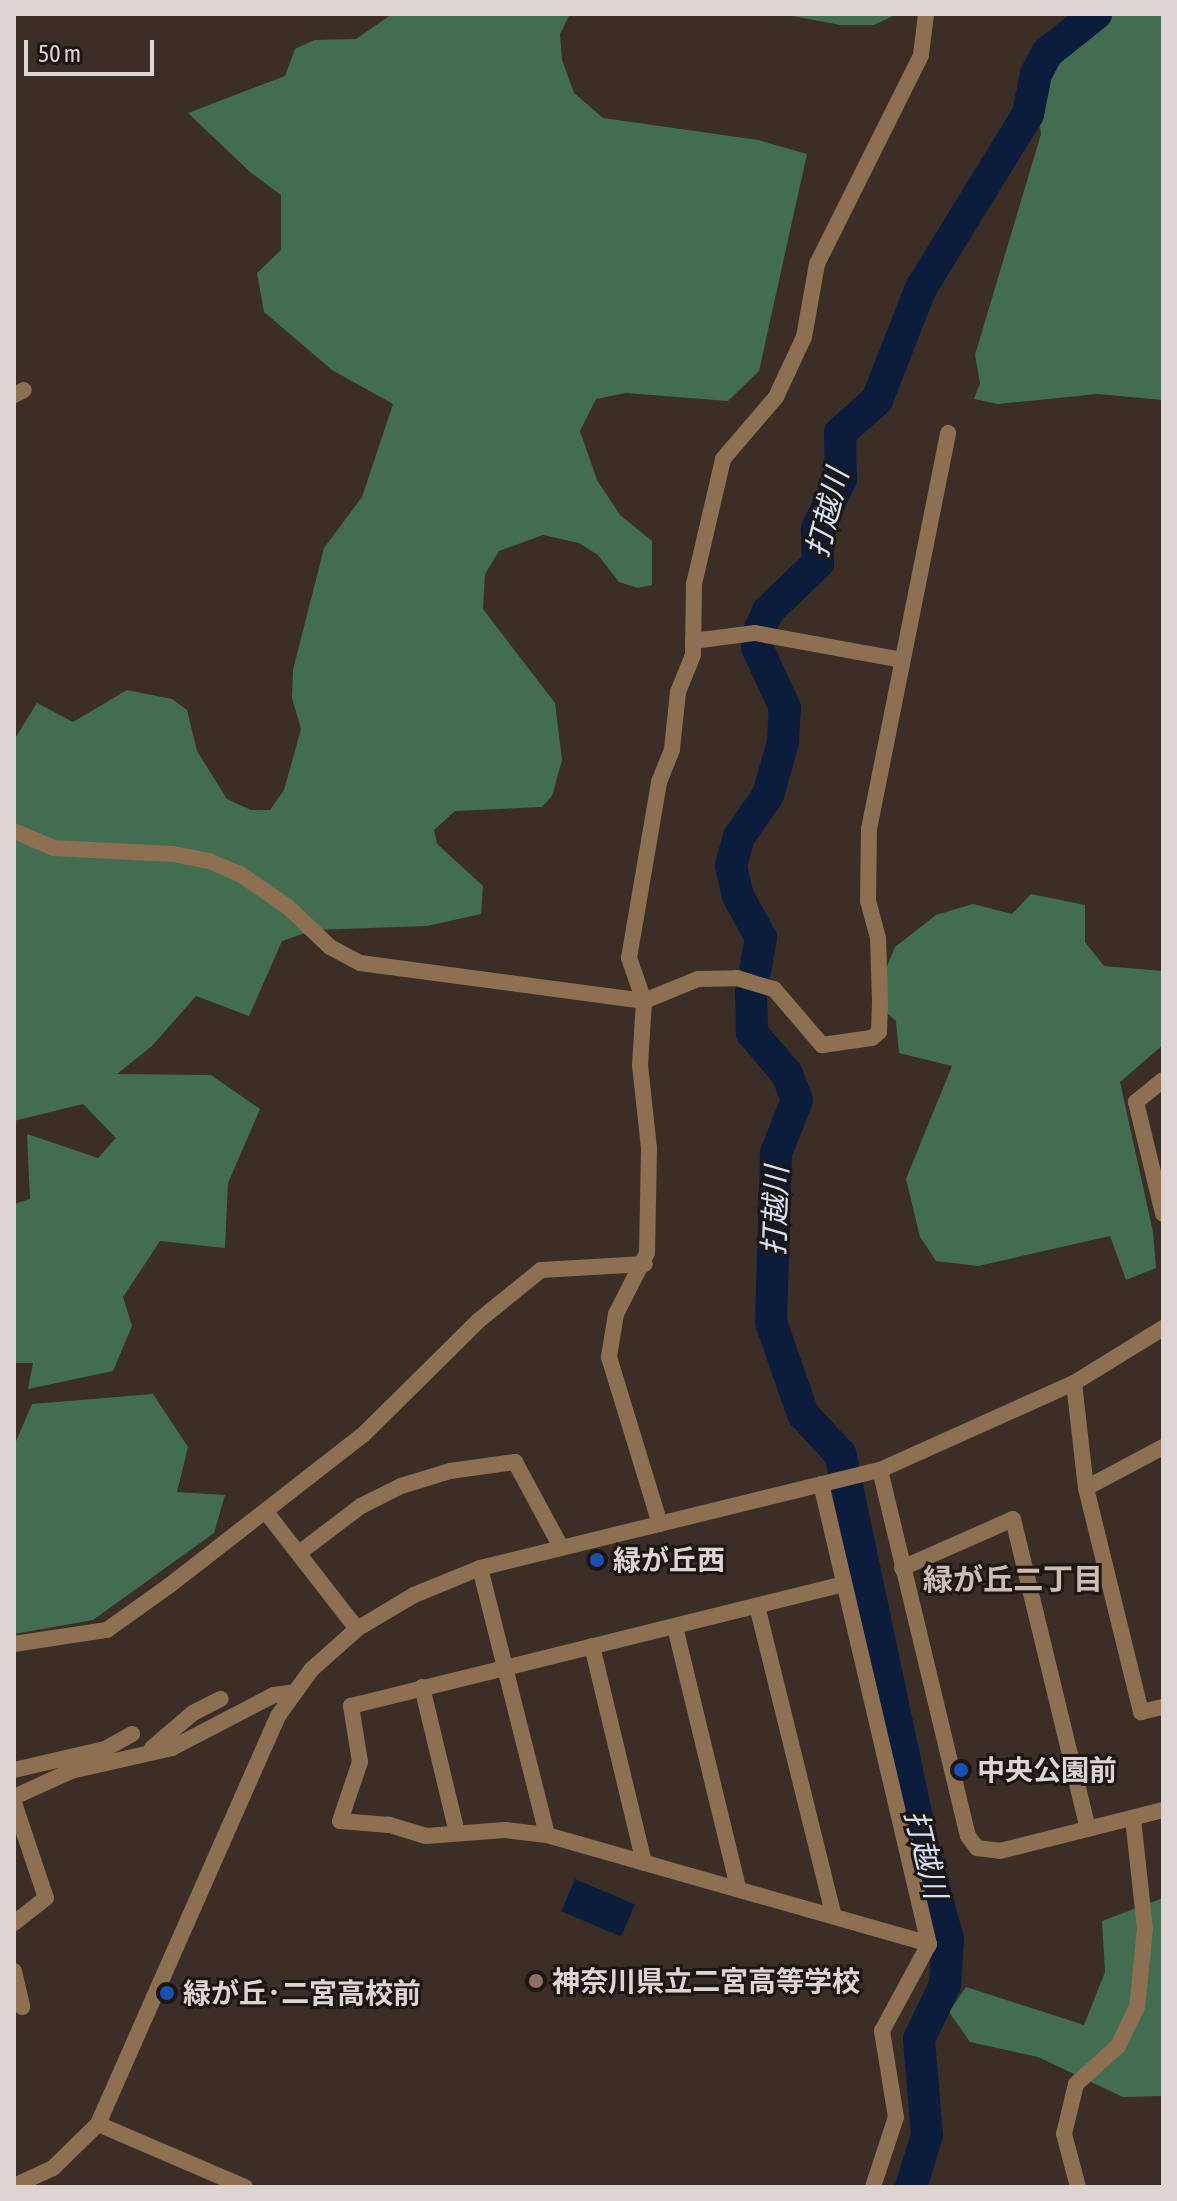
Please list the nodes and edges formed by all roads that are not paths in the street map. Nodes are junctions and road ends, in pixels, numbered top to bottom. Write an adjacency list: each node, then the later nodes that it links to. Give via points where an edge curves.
1 (926, 14): 3 (street, via 921,55 817,264 808,323 792,363 776,397 723,459 694,584)
2 (948, 433): 4 (street)
3 (693, 641): 4 (street, via 755,633); 6 (street, via 674,706 672,749 659,782 629,958)
4 (902, 660): 6 (street, via 869,829 868,901 878,938 879,1032 872,1038 822,1045 768,985 737,978 698,979)
5 (14, 831): 6 (street, via 54,848 209,861 240,874 288,907 330,947 360,963)
6 (644, 1001): 9 (street, via 640,1065 649,1148)
7 (1163, 1080): 8 (street, via 1136,1102)
8 (1162, 1211)
9 (645, 1264): 16 (street, via 549,1267 534,1274 478,1321 364,1434); 17 (street, via 616,1314 609,1357)
10 (1163, 1328): 11 (street)
11 (1074, 1383): 13 (street); 15 (street)
12 (1163, 1447): 15 (street)
13 (874, 1471): 14 (street); 21 (street)
14 (826, 1483): 17 (street); 22 (street)
15 (1086, 1488): 32 (street, via 1141,1712)
16 (266, 1512): 19 (street); 26 (street, via 107,1630)
17 (660, 1524): 18 (street)
18 (561, 1547): 19 (street, via 515,1462 450,1471 401,1486 361,1506); 20 (street)
19 (299, 1553): 25 (street)
20 (480, 1568): 25 (street, via 414,1595); 28 (street)
21 (902, 1568): 39 (street, via 968,1836 988,1852); 39 (street, via 1013,1519)
22 (844, 1584): 23 (street); 46 (street)
23 (757, 1606): 24 (street); 44 (street)
24 (675, 1627): 27 (street); 43 (street)
25 (357, 1629): 30 (street, via 311,1670)
26 (14, 1644)
27 (592, 1646): 28 (street); 42 (street)
28 (505, 1665): 29 (street); 41 (street)
29 (422, 1687): 40 (street); 40 (street, via 351,1706 360,1762 340,1821 389,1825 426,1836)
30 (295, 1692): 34 (street, via 274,1695 172,1748); 49 (street, via 278,1716)
31 (221, 1699): 34 (street, via 193,1713)
32 (1163, 1707)
33 (132, 1734): 35 (street, via 105,1749)
34 (140, 1755): 36 (street, via 71,1771)
35 (14, 1770)
36 (14, 1800): 45 (street, via 46,1898)
37 (1163, 1810): 38 (street)
38 (1133, 1818): 39 (street); 53 (street, via 1145,1929 1137,2007 1118,2046 1076,2084 1064,2134)
39 (1088, 1829)
40 (457, 1833): 41 (street, via 505,1830)
41 (547, 1835): 42 (street)
42 (644, 1863): 43 (street)
43 (738, 1888): 44 (street)
44 (833, 1914): 46 (street)
45 (14, 1923)
46 (929, 1944): 52 (street, via 882,2031 896,2117)
47 (14, 1971): 48 (street)
48 (22, 2007)
49 (98, 2124): 50 (street, via 53,2168); 51 (street)
50 (14, 2186)
51 (245, 2187)
52 (873, 2187)
53 (1078, 2187)

